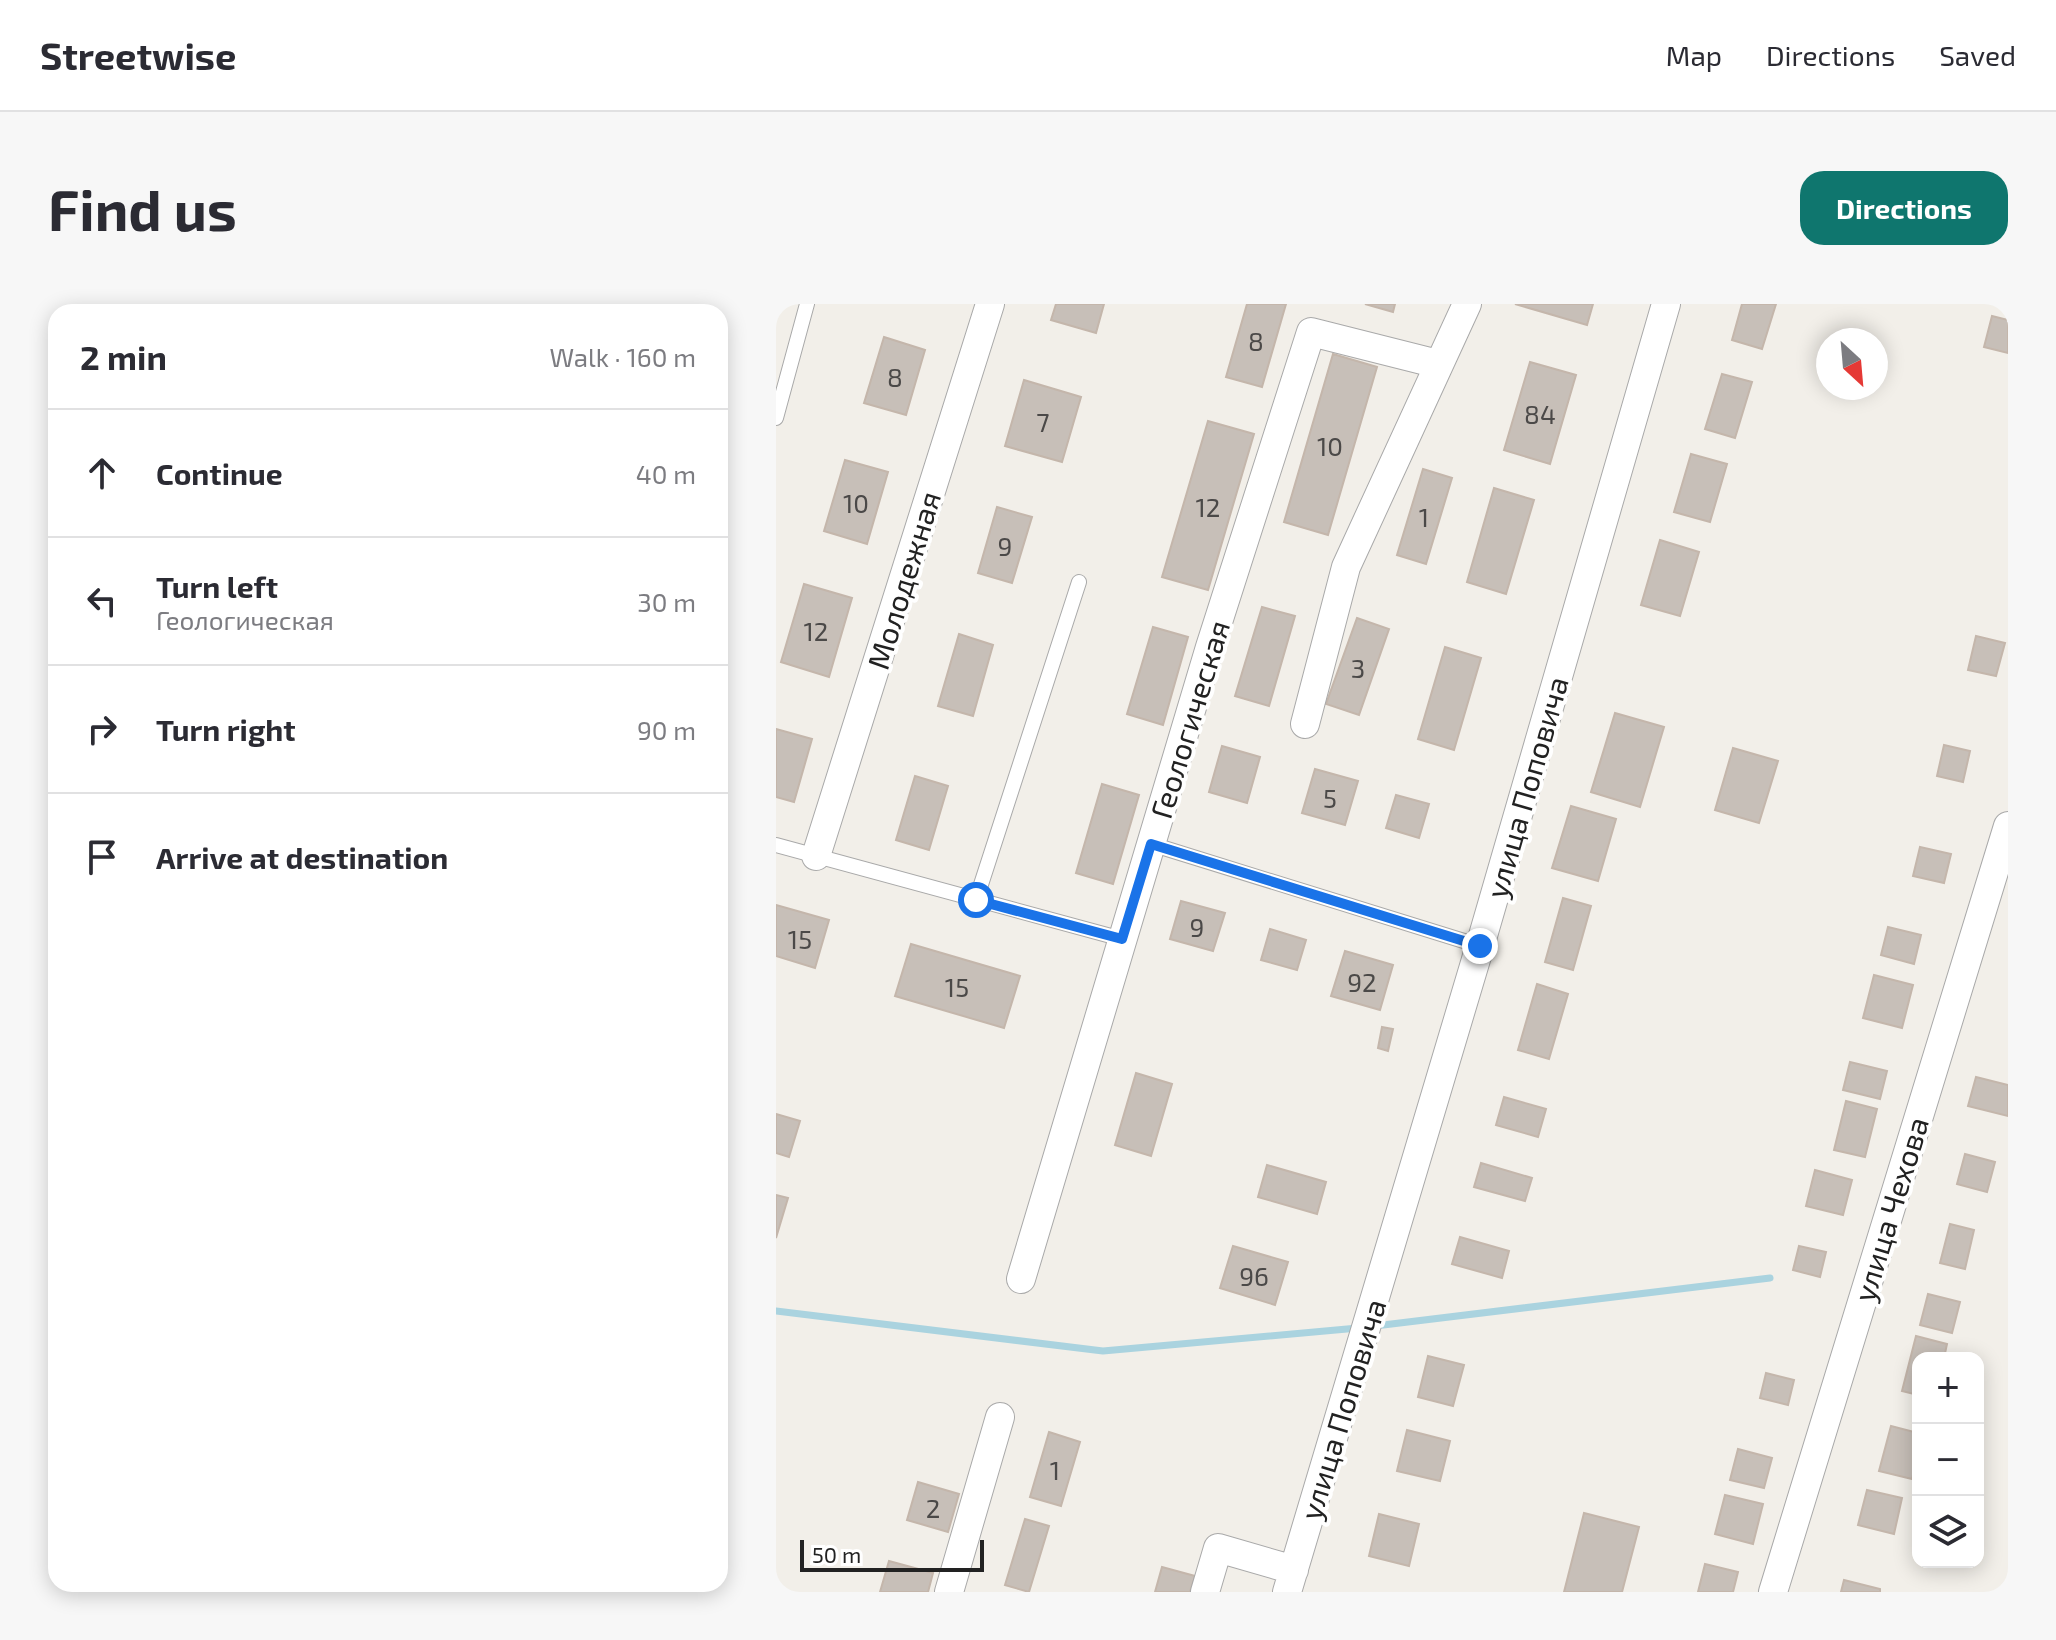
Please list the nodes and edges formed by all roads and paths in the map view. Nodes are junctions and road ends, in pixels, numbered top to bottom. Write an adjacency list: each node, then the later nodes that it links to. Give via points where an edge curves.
1 (807, 304): 6 (lane)
2 (990, 304): 12 (street, Молодежная)
3 (1467, 304): 5 (street)
4 (1666, 304): 15 (street, улица Поповича)
5 (1438, 364): 8 (street, via 1346,567); 10 (street, Геологическая, via 1311,332)
6 (776, 418)
7 (1079, 582): 13 (lane)
8 (1305, 724)
9 (2008, 826): 21 (street, улица Чехова)
10 (1151, 844): 14 (street, Геологическая); 15 (lane)
11 (776, 845): 12 (lane)
12 (816, 856): 13 (lane)
13 (976, 900): 14 (lane)
14 (1122, 939): 16 (street, Геологическая)
15 (1480, 946): 18 (street, улица Поповича)
16 (1021, 1279)
17 (1000, 1417): 19 (street)
18 (1290, 1581): 20 (street, via 1218,1548)
19 (949, 1592)
20 (1205, 1592)
21 (1773, 1592)

